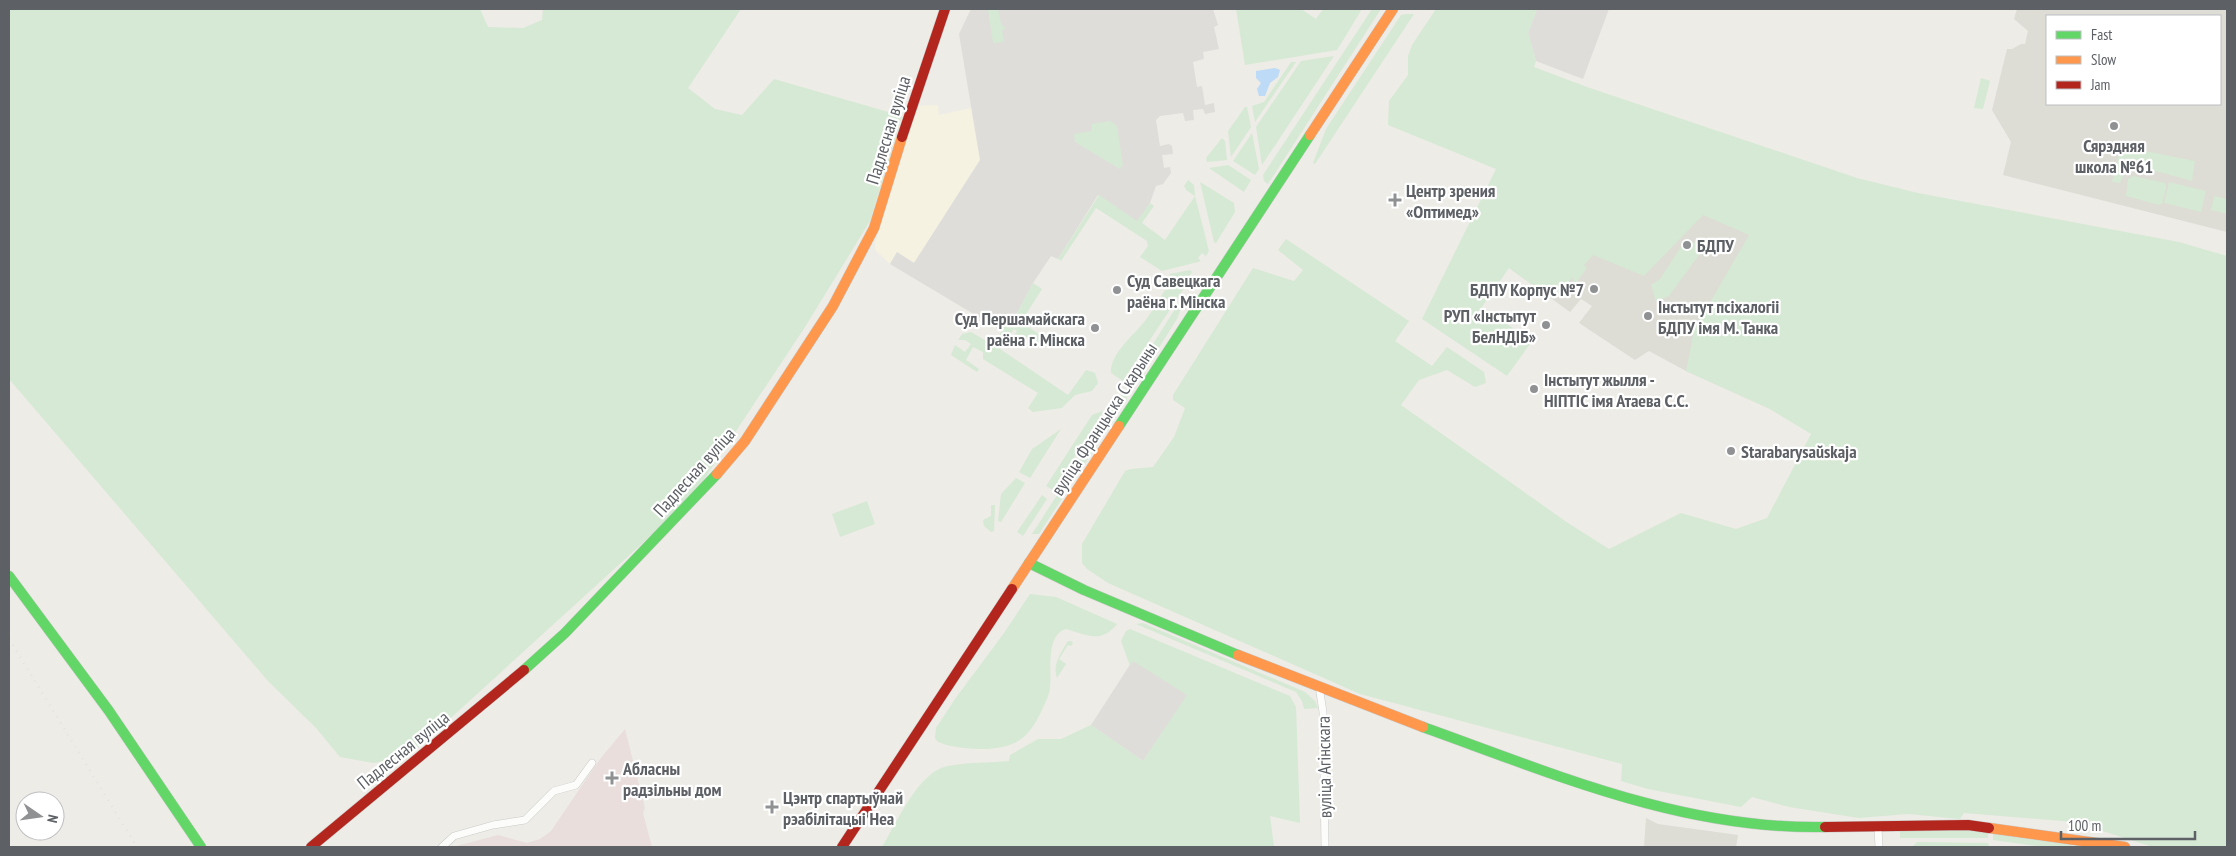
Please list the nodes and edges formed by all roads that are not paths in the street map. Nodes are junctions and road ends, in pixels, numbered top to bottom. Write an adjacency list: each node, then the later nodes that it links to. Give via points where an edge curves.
1 (945, 9): 10 (street, Падлесная вуліца, via 874,228 833,306 745,441 565,633 496,696)
2 (1393, 9): 3 (street, вуліца Францыска Скарыны)
3 (1029, 563): 5 (street, via 1092,594); 12 (street, вуліца Францыска Скарыны)
4 (9, 576): 9 (street, via 109,711)
5 (1319, 686): 7 (street, via 1527,765 1682,814 1760,826); 13 (street, вуліца Агінскага, via 1323,712)
6 (592, 762): 11 (street, via 576,785 554,790 525,820 454,836)
7 (1878, 827): 8 (street, via 1968,825); 14 (street)
8 (2089, 845): 15 (street)
9 (200, 847)
10 (311, 847)
11 (442, 847)
12 (842, 847)
13 (1325, 847)
14 (1879, 847)
15 (2125, 847)

